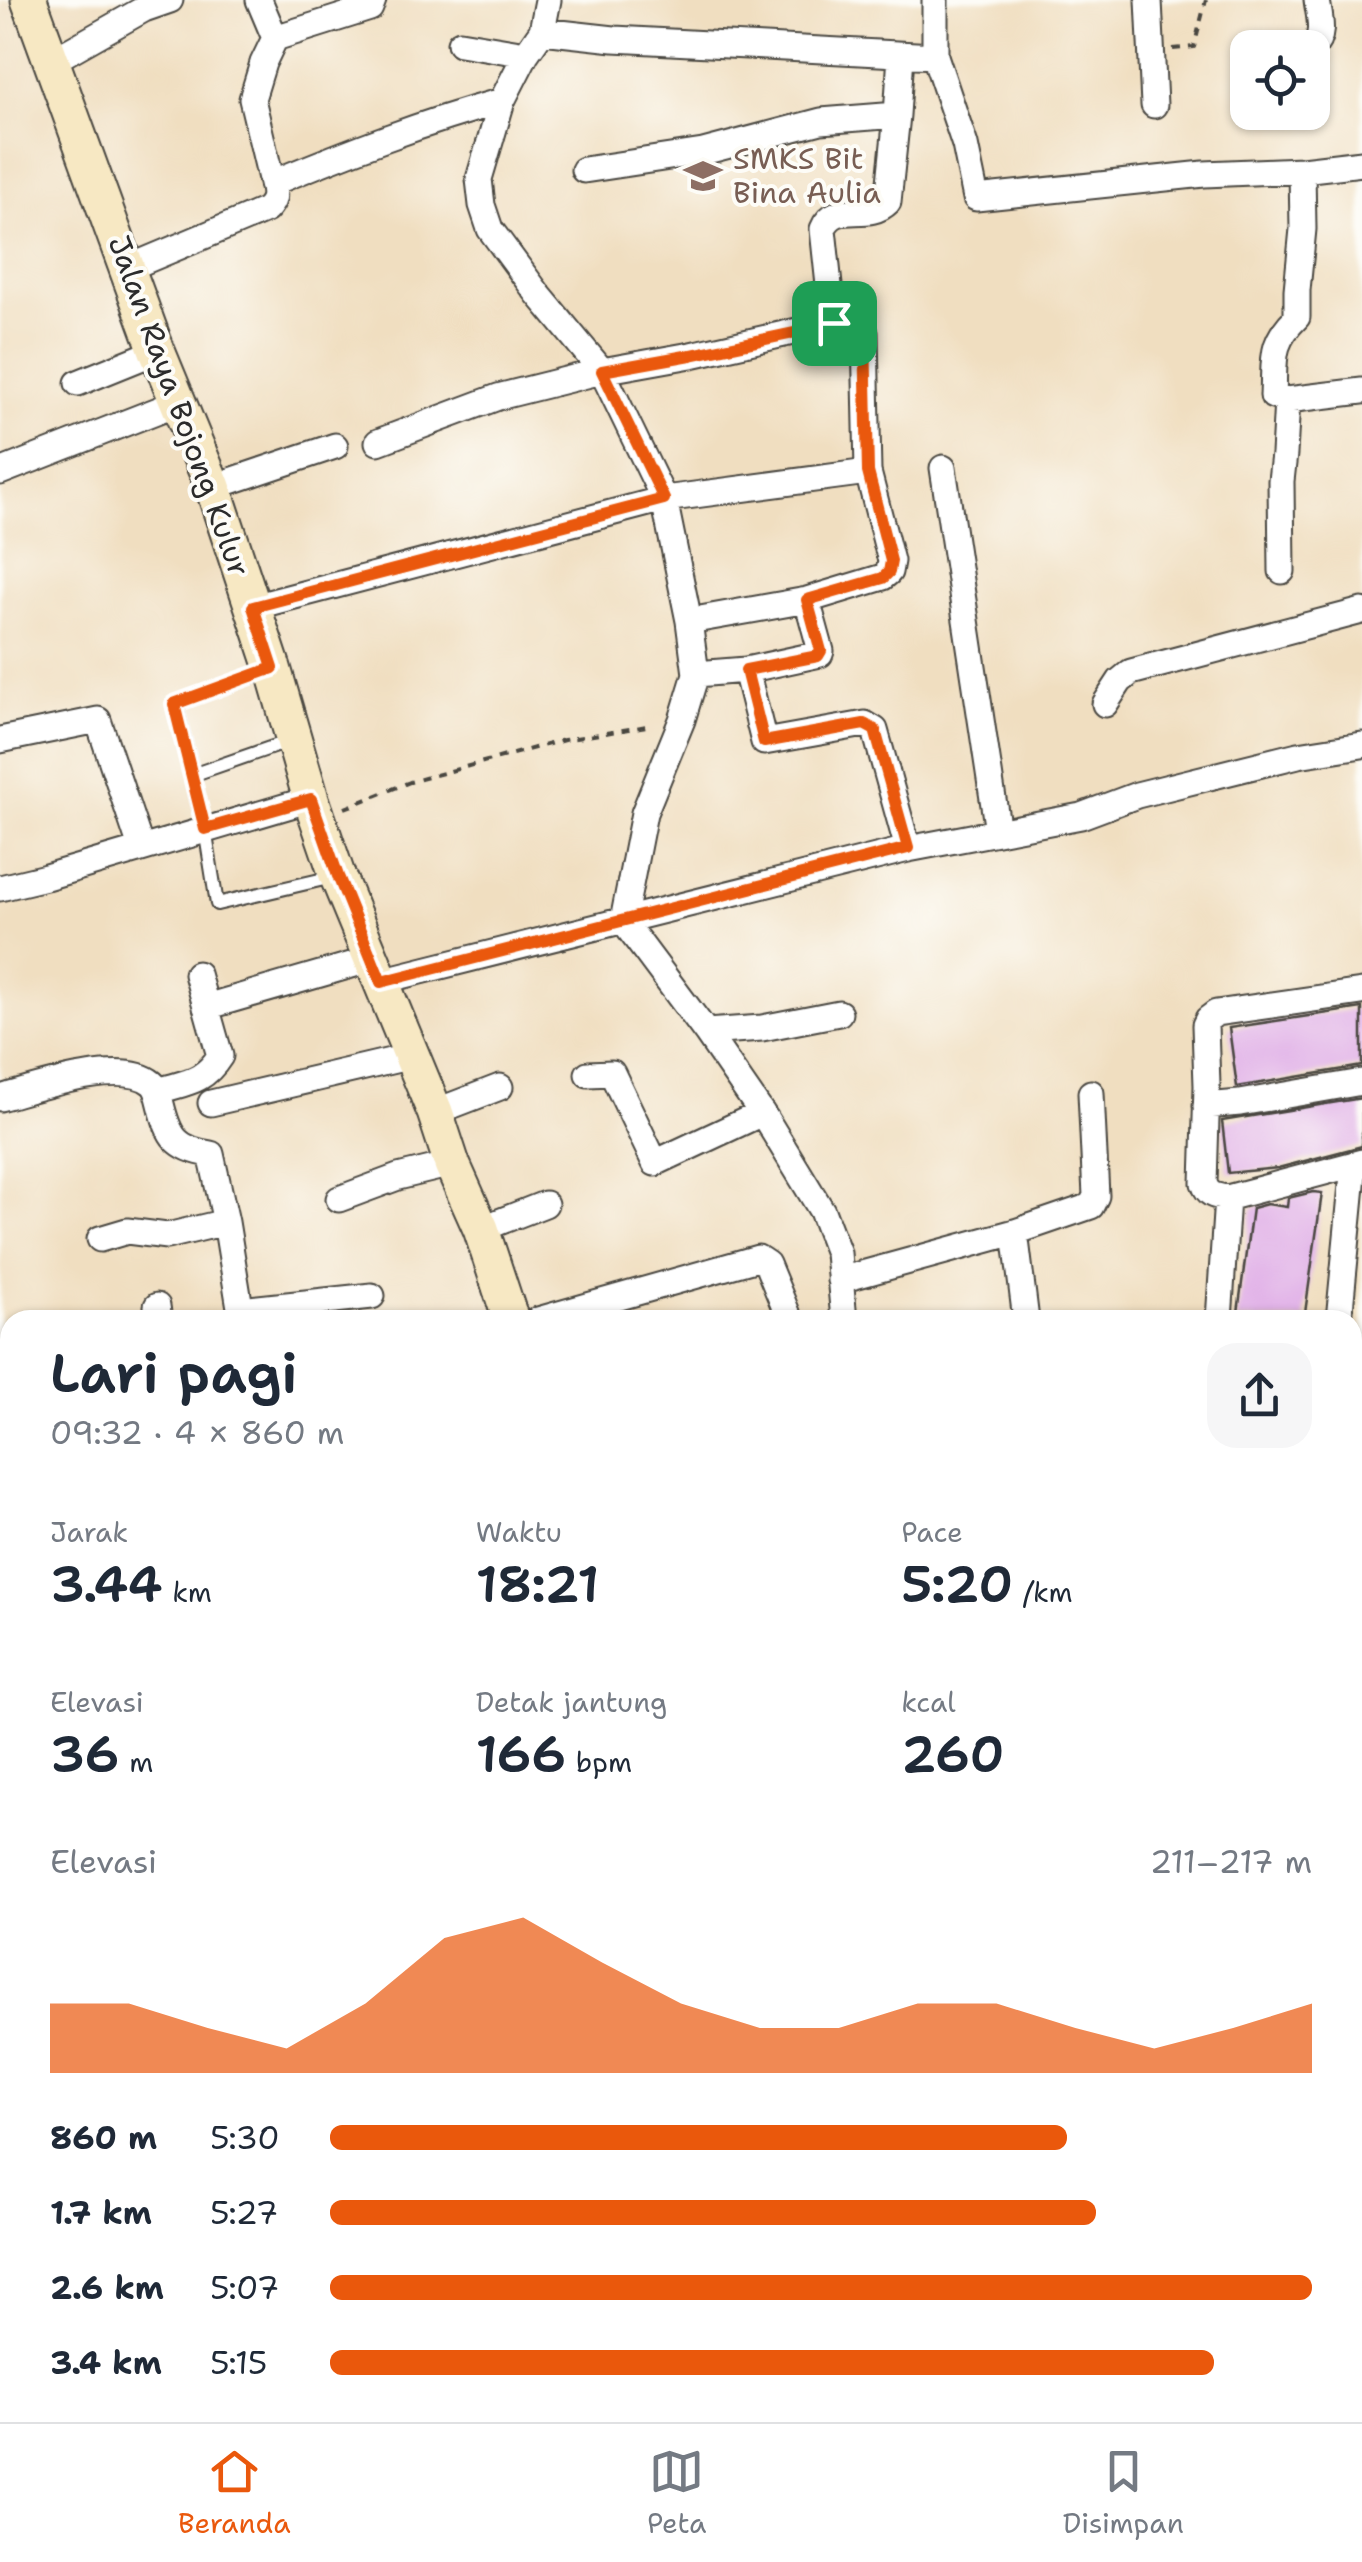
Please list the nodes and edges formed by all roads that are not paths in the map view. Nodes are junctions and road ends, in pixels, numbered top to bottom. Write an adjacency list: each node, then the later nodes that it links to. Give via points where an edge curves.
1 (29, 0): 16 (main road, Jalan Raya Bojong Kulur)
2 (170, 0): 16 (street)
3 (259, 0): 11 (street)
4 (374, 0): 11 (street, via 370,8)
5 (548, 0): 10 (street)
6 (935, 0): 15 (street)
7 (1149, 0): 18 (street)
8 (1316, 0): 9 (street)
9 (1320, 30)
10 (542, 31): 13 (street); 14 (street)
11 (275, 38): 23 (street, via 252,99)
12 (460, 43): 13 (street)
13 (526, 54): 17 (street)
14 (901, 55): 15 (street); 19 (street)
15 (934, 56): 22 (street, via 976,198)
16 (52, 60): 24 (main road, Jalan Raya Bojong Kulur)
17 (502, 101): 23 (street); 27 (street, via 479,179 490,229)
18 (1154, 105)
19 (898, 115): 21 (street, via 820,122 703,152); 25 (street, via 888,202 875,211 835,214 823,229)
20 (1362, 163): 22 (street)
21 (584, 170)
22 (1302, 170): 30 (street, via 1298,317 1276,349 1273,396)
23 (272, 184): 24 (street, via 275,196 266,210)
24 (128, 268): 26 (main road, Jalan Raya Bojong Kulur)
25 (834, 323): 27 (street); 36 (street, via 855,320 864,328)
26 (157, 352): 28 (street); 31 (main road, Jalan Raya Bojong Kulur)
27 (602, 371): 32 (street, via 498,397); 38 (street)
28 (78, 383)
29 (1362, 390): 30 (street)
30 (1286, 400): 39 (street)
31 (179, 402): 35 (street); 37 (main road, Jalan Raya Bojong Kulur)
32 (378, 442)
33 (335, 446): 37 (street)
34 (943, 468): 54 (street)
35 (0, 472)
36 (868, 472): 38 (street); 40 (street, via 889,572)
37 (213, 487): 41 (main road, Jalan Raya Bojong Kulur)
38 (664, 499): 41 (street); 43 (street)
39 (1282, 571)
40 (807, 600): 43 (street); 45 (street, via 820,654)
41 (253, 607): 44 (main road, Jalan Raya Bojong Kulur)
42 (1362, 612): 47 (street, via 1132,672)
43 (689, 621): 46 (street)
44 (273, 668): 49 (main road, Jalan Raya Bojong Kulur); 51 (lane, via 174,704)
45 (746, 670): 46 (street); 56 (street, via 764,742 864,724 875,730)
46 (696, 674): 59 (street, via 644,813)
47 (1106, 704)
48 (0, 740): 55 (street, via 98,720)
49 (294, 740): 51 (lane); 52 (main road, Jalan Raya Bojong Kulur)
50 (1362, 745): 54 (street)
51 (192, 775): 53 (lane)
52 (314, 809): 53 (street); 57 (main road, Jalan Raya Bojong Kulur)
53 (205, 829): 55 (street); 57 (lane, via 218,904)
54 (998, 832): 56 (street)
55 (141, 848): 58 (street)
56 (908, 848): 59 (street)
57 (338, 876): 60 (main road, Jalan Raya Bojong Kulur)
58 (0, 888)
59 (623, 921): 60 (street); 65 (street)
60 (376, 970): 63 (street); 66 (main road, Jalan Raya Bojong Kulur)
61 (197, 974): 63 (street)
62 (1362, 992): 74 (street, via 1211,1016)
63 (206, 1008): 70 (street, via 220,1056 210,1071)
64 (839, 1013): 65 (street)
65 (706, 1032): 76 (street)
66 (412, 1056): 73 (street); 75 (main road, Jalan Raya Bojong Kulur)
67 (588, 1074): 76 (street, via 612,1073 655,1164)
68 (1362, 1082): 74 (street)
69 (500, 1087): 75 (street)
70 (158, 1091): 72 (street, via 136,1075 118,1073); 82 (street, via 176,1140 190,1151 211,1154)
71 (1091, 1093): 84 (street, via 1096,1196 1090,1206)
72 (0, 1098)
73 (211, 1103)
74 (1206, 1106): 80 (street, via 1204,1183 1212,1196)
75 (435, 1112): 78 (main road, Jalan Raya Bojong Kulur)
76 (762, 1114): 86 (street, via 822,1211)
77 (1358, 1163): 80 (street); 87 (street)
78 (452, 1164): 79 (street); 83 (main road, Jalan Raya Bojong Kulur)
79 (339, 1198)
80 (1227, 1198): 96 (street)
81 (545, 1204): 83 (street)
82 (226, 1222): 85 (street, via 167,1236 127,1232); 89 (street)
83 (481, 1229): 91 (main road, Jalan Raya Bojong Kulur)
84 (1015, 1232): 86 (street); 95 (street)
85 (100, 1239)
86 (840, 1280): 94 (street)
87 (1352, 1280): 97 (street)
88 (372, 1296): 90 (street)
89 (240, 1310)
90 (275, 1310)
91 (507, 1310)
92 (573, 1310): 93 (street, via 758,1258 767,1264)
93 (786, 1310)
94 (843, 1310)
95 (1025, 1310)
96 (1219, 1310)
97 (1343, 1310)

